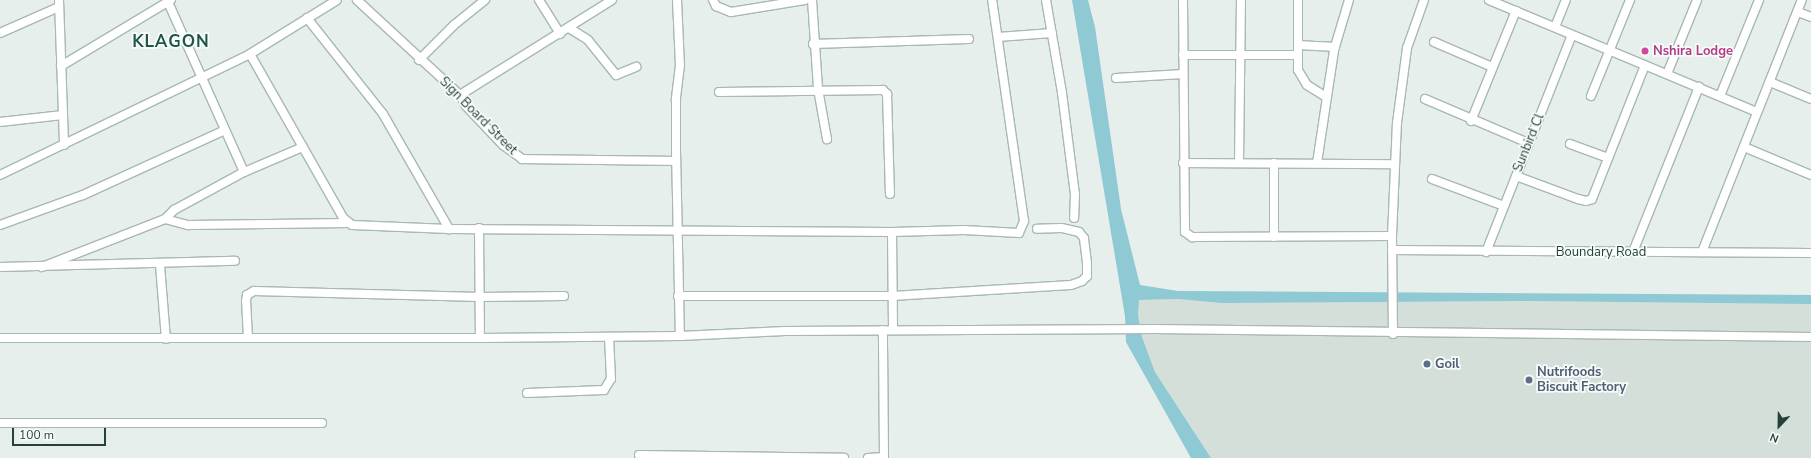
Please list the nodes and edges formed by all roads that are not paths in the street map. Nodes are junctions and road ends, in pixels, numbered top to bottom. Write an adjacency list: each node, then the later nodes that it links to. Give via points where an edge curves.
1 (337, 0): 29 (street)
2 (357, 0): 47 (street, Sign Board Street)
3 (485, 0): 47 (street, via 454,25)
4 (539, 0): 34 (street)
5 (612, 0): 31 (street)
6 (677, 0): 78 (street, via 680,65 676,100)
7 (713, 0): 8 (street, via 716,6 731,12)
8 (805, 0)
9 (812, 0): 39 (street)
10 (992, 0): 36 (street)
11 (1046, 0): 33 (street)
12 (1183, 0): 44 (street)
13 (1241, 0): 46 (street)
14 (1298, 0): 40 (street)
15 (1349, 0): 41 (street)
16 (1424, 0): 83 (street, via 1404,61)
17 (1489, 0): 24 (street)
18 (1566, 0): 30 (street)
19 (1630, 0): 42 (street)
20 (1696, 0): 53 (street)
21 (1759, 0): 62 (street)
22 (1802, 0): 27 (street)
23 (169, 1): 49 (street); 54 (street)
24 (1502, 2): 26 (street)
25 (59, 4): 32 (street); 49 (street)
26 (1516, 11): 30 (street); 51 (street)
27 (1798, 12): 28 (street); 56 (street)
28 (1811, 17)
29 (307, 18): 43 (street); 97 (street, via 383,114)
30 (1554, 27): 35 (street)
31 (569, 28): 34 (street); 50 (street, via 588,40 616,75)
32 (0, 33)
33 (1052, 33): 36 (street); 91 (street, via 1072,171)
34 (560, 34): 60 (street)
35 (1572, 35): 42 (street); 72 (street, Sunbird Cl)
36 (998, 37): 99 (street, via 1024,221 1019,233 964,230)
37 (968, 39): 39 (street)
38 (1434, 42): 51 (street)
39 (813, 44): 58 (street)
40 (1298, 45): 41 (street); 45 (street)
41 (1335, 47): 63 (street)
42 (1609, 50): 48 (street); 61 (street)
43 (250, 54): 54 (street); 76 (street)
44 (1183, 55): 46 (street); 52 (street)
45 (1298, 55): 46 (street); 63 (street, via 1301,78 1315,92)
46 (1240, 56): 79 (street)
47 (419, 60): 60 (street, Sign Board Street)
48 (1645, 65): 53 (street); 77 (street)
49 (61, 66): 67 (street)
50 (636, 67)
51 (1492, 67): 68 (street)
52 (1183, 74): 55 (street); 80 (street)
53 (1667, 74): 57 (street)
54 (201, 78): 70 (street); 74 (street)
55 (1116, 78)
56 (1770, 82): 65 (street); 66 (street)
57 (1699, 87): 62 (street); 104 (street)
58 (818, 89): 59 (street); 71 (street); 89 (street, via 878,88 887,94)
59 (719, 92)
60 (460, 95): 78 (street, Sign Board Street, via 466,106 503,145 522,159)
61 (1591, 96)
62 (1720, 96): 66 (street)
63 (1326, 97): 82 (street)
64 (1425, 99): 68 (street)
65 (1811, 99)
66 (1757, 112): 75 (street)
67 (63, 115): 69 (street); 74 (street)
68 (1471, 121): 72 (street)
69 (0, 122)
70 (225, 130): 84 (street); 94 (street, via 83,195)
71 (827, 138)
72 (1528, 143): 87 (street, Sunbird Cl)
73 (1570, 144): 77 (street)
74 (64, 145): 85 (street)
75 (1744, 147): 86 (street); 105 (street)
76 (303, 148): 84 (street); 93 (street, via 343,218)
77 (1608, 158): 87 (street, via 1594,195 1586,201)
78 (676, 160): 98 (street)
79 (1239, 162): 80 (street); 81 (street)
80 (1183, 163): 101 (street, via 1184,227 1188,235)
81 (1274, 163): 82 (street); 101 (street)
82 (1318, 163): 83 (street)
83 (1394, 164): 100 (street)
84 (244, 172): 92 (street, via 174,210)
85 (0, 175)
86 (1811, 175)
87 (1516, 176): 90 (street, Sunbird Cl)
88 (1432, 179): 90 (street)
89 (890, 194)
90 (1504, 206): 103 (street, Sunbird Cl)
91 (1074, 218)
92 (166, 219): 93 (street, via 188,225); 109 (street)
93 (349, 223): 97 (street, via 365,227)
94 (0, 225)
95 (479, 228): 97 (street); 98 (street); 114 (street)
96 (1037, 228): 113 (street, via 1061,228 1079,232 1084,238 1087,263 1087,276 1082,281 1070,285)
97 (449, 229)
98 (678, 230): 99 (street); 112 (street)
99 (892, 232): 113 (street)
100 (1392, 236): 101 (street); 102 (street)
101 (1274, 237)
102 (1392, 250): 103 (street, Boundary Road); 117 (street)
103 (1486, 252): 104 (street, Boundary Road)
104 (1633, 252): 105 (street, Boundary Road)
105 (1702, 252): 106 (street, Boundary Road)
106 (1811, 253)
107 (235, 261): 108 (street)
108 (160, 265): 109 (street); 124 (street)
109 (42, 266): 110 (street)
110 (0, 267)
111 (564, 296): 114 (street)
112 (678, 296): 113 (street); 118 (street)
113 (892, 296): 116 (street)
114 (480, 297): 122 (street, via 254,291 247,295 246,301); 123 (street)
115 (883, 330): 116 (street); 118 (street); 130 (street, via 884,457)
116 (893, 330): 117 (street, via 1155,329)
117 (1393, 334): 120 (street)
118 (680, 336): 119 (street)
119 (609, 337): 123 (street); 125 (street, via 610,379 604,390)
120 (1811, 337)
121 (0, 338): 124 (street)
122 (248, 338): 123 (street); 124 (street)
123 (480, 338)
124 (166, 339)
125 (527, 392)
126 (322, 423): 127 (street)
127 (0, 424)
128 (639, 455): 129 (street)
129 (844, 458)
130 (868, 458)

